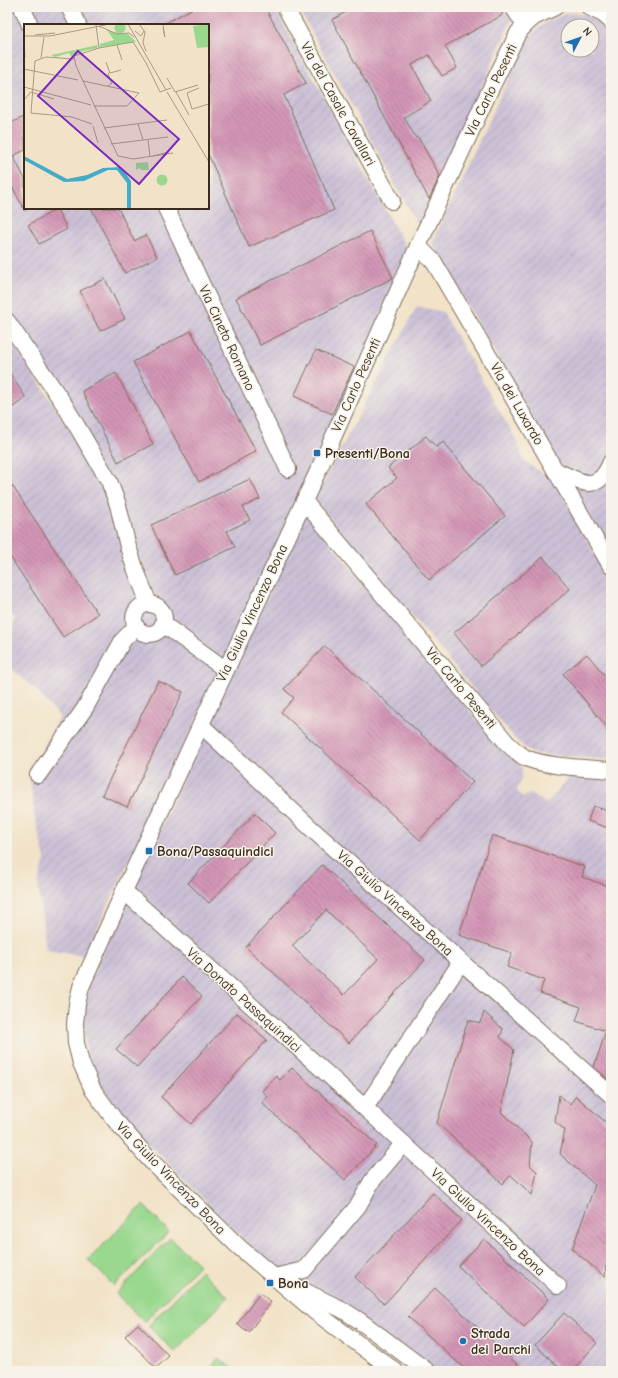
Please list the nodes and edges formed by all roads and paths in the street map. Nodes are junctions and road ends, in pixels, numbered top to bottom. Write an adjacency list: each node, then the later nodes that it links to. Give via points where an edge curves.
1 (22, 7): 8 (street)
2 (69, 7): 9 (street)
3 (285, 7): 11 (street, Via del Casale Cavallari)
4 (513, 7): 10 (street)
5 (555, 7): 10 (street, Via Carlo Pesenti, via 534,17)
6 (588, 7): 7 (street)
7 (611, 21)
8 (30, 24)
9 (78, 24)
10 (525, 25): 13 (street, Via Carlo Pesenti, via 518,33 489,92)
11 (392, 201)
12 (166, 209): 16 (street, Via Cineto Romano)
13 (418, 246): 17 (street, Via dei Luxardo, via 434,262); 18 (street, Via Carlo Pesenti)
14 (7, 321): 20 (street, via 64,404 115,494 128,547)
15 (611, 462): 17 (street, via 602,477 590,483 580,482)
16 (288, 469)
17 (555, 470): 19 (street, Via dei Luxardo)
18 (304, 501): 23 (street, Via Giulio Vincenzo Bona); 25 (street, Via Carlo Pesenti, via 515,751 545,764)
19 (611, 566)
20 (149, 604): 21 (street, via 161,610 164,620); 22 (street, via 137,609 134,618)
21 (162, 624): 22 (street, via 157,631 148,634); 23 (street)
22 (136, 627): 26 (street, via 123,640 85,708)
23 (226, 670): 24 (street, Via Giulio Vincenzo Bona)
24 (201, 726): 27 (street, Via Giulio Vincenzo Bona); 28 (street, Via Giulio Vincenzo Bona)
25 (611, 770)
26 (38, 775)
27 (124, 891): 30 (street, Via Donato Passaquindici); 32 (street, Via Giulio Vincenzo Bona, via 81,987 75,1024 81,1062 90,1084 103,1104 149,1159 239,1247)
28 (461, 962): 29 (street); 30 (street, Via Giulio Vincenzo Bona)
29 (611, 1095)
30 (365, 1108): 31 (street, Via Giulio Vincenzo Bona)
31 (403, 1144): 32 (street, via 372,1181 358,1206 304,1270); 33 (street, Via Giulio Vincenzo Bona)
32 (274, 1277): 34 (street, Via Giulio Vincenzo Bona, via 314,1312); 35 (street, via 343,1310)
33 (558, 1286)
34 (395, 1371)
35 (427, 1371)

